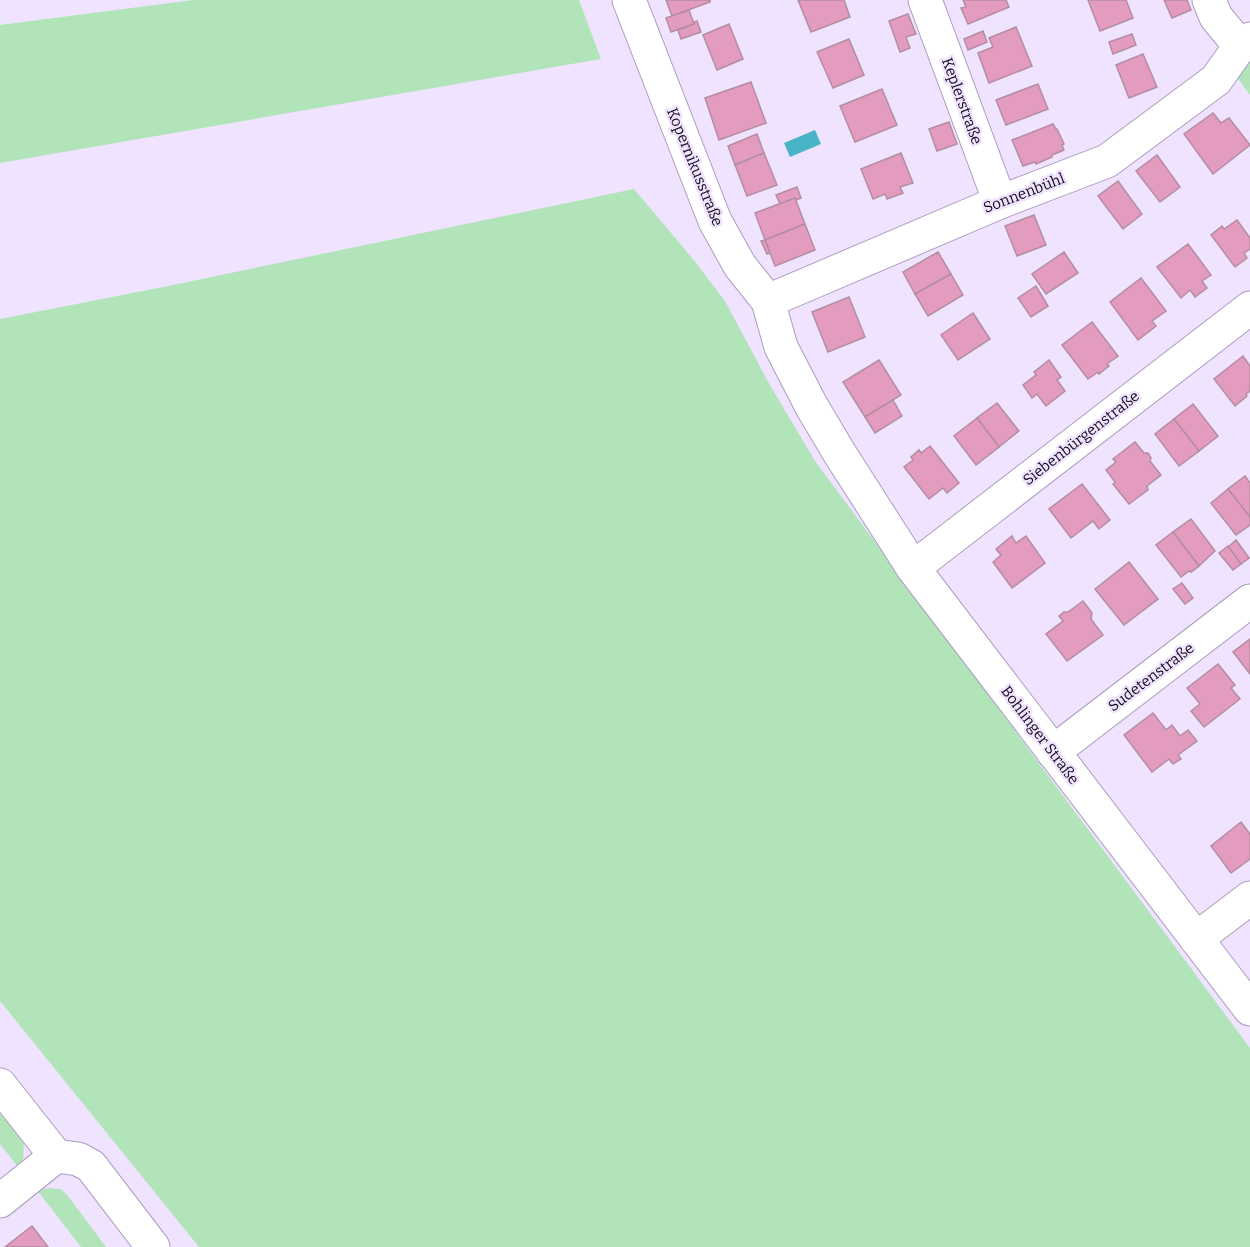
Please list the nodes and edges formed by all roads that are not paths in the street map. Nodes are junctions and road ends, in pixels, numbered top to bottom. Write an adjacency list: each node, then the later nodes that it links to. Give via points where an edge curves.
1 (629, 0): 6 (street, Kopernikusstraße, via 715,221 740,266)
2 (925, 0): 5 (street, Keplerstraße)
3 (1209, 0): 4 (street, via 1216,17)
4 (1245, 43): 5 (street, Sonnenbühl, via 1216,80 1107,161)
5 (1000, 202): 6 (street, Sonnenbühl)
6 (768, 301): 8 (street, Kopernikusstraße, via 781,347)
7 (1250, 308): 9 (street, Siebenbürgenstraße)
8 (840, 454): 9 (street, Bohlinger Straße)
9 (913, 568): 11 (street, Bohlinger Straße)
10 (1250, 602): 11 (street, Sudetenstraße)
11 (1053, 752): 13 (street, Bohlinger Straße)
12 (1250, 898): 13 (street)
13 (1196, 939): 14 (street, Bohlinger Straße)
14 (1250, 1010)
15 (0, 1085): 16 (street)
16 (56, 1156): 17 (street); 18 (street, via 78,1159 91,1166)
17 (0, 1201)
18 (153, 1247)

